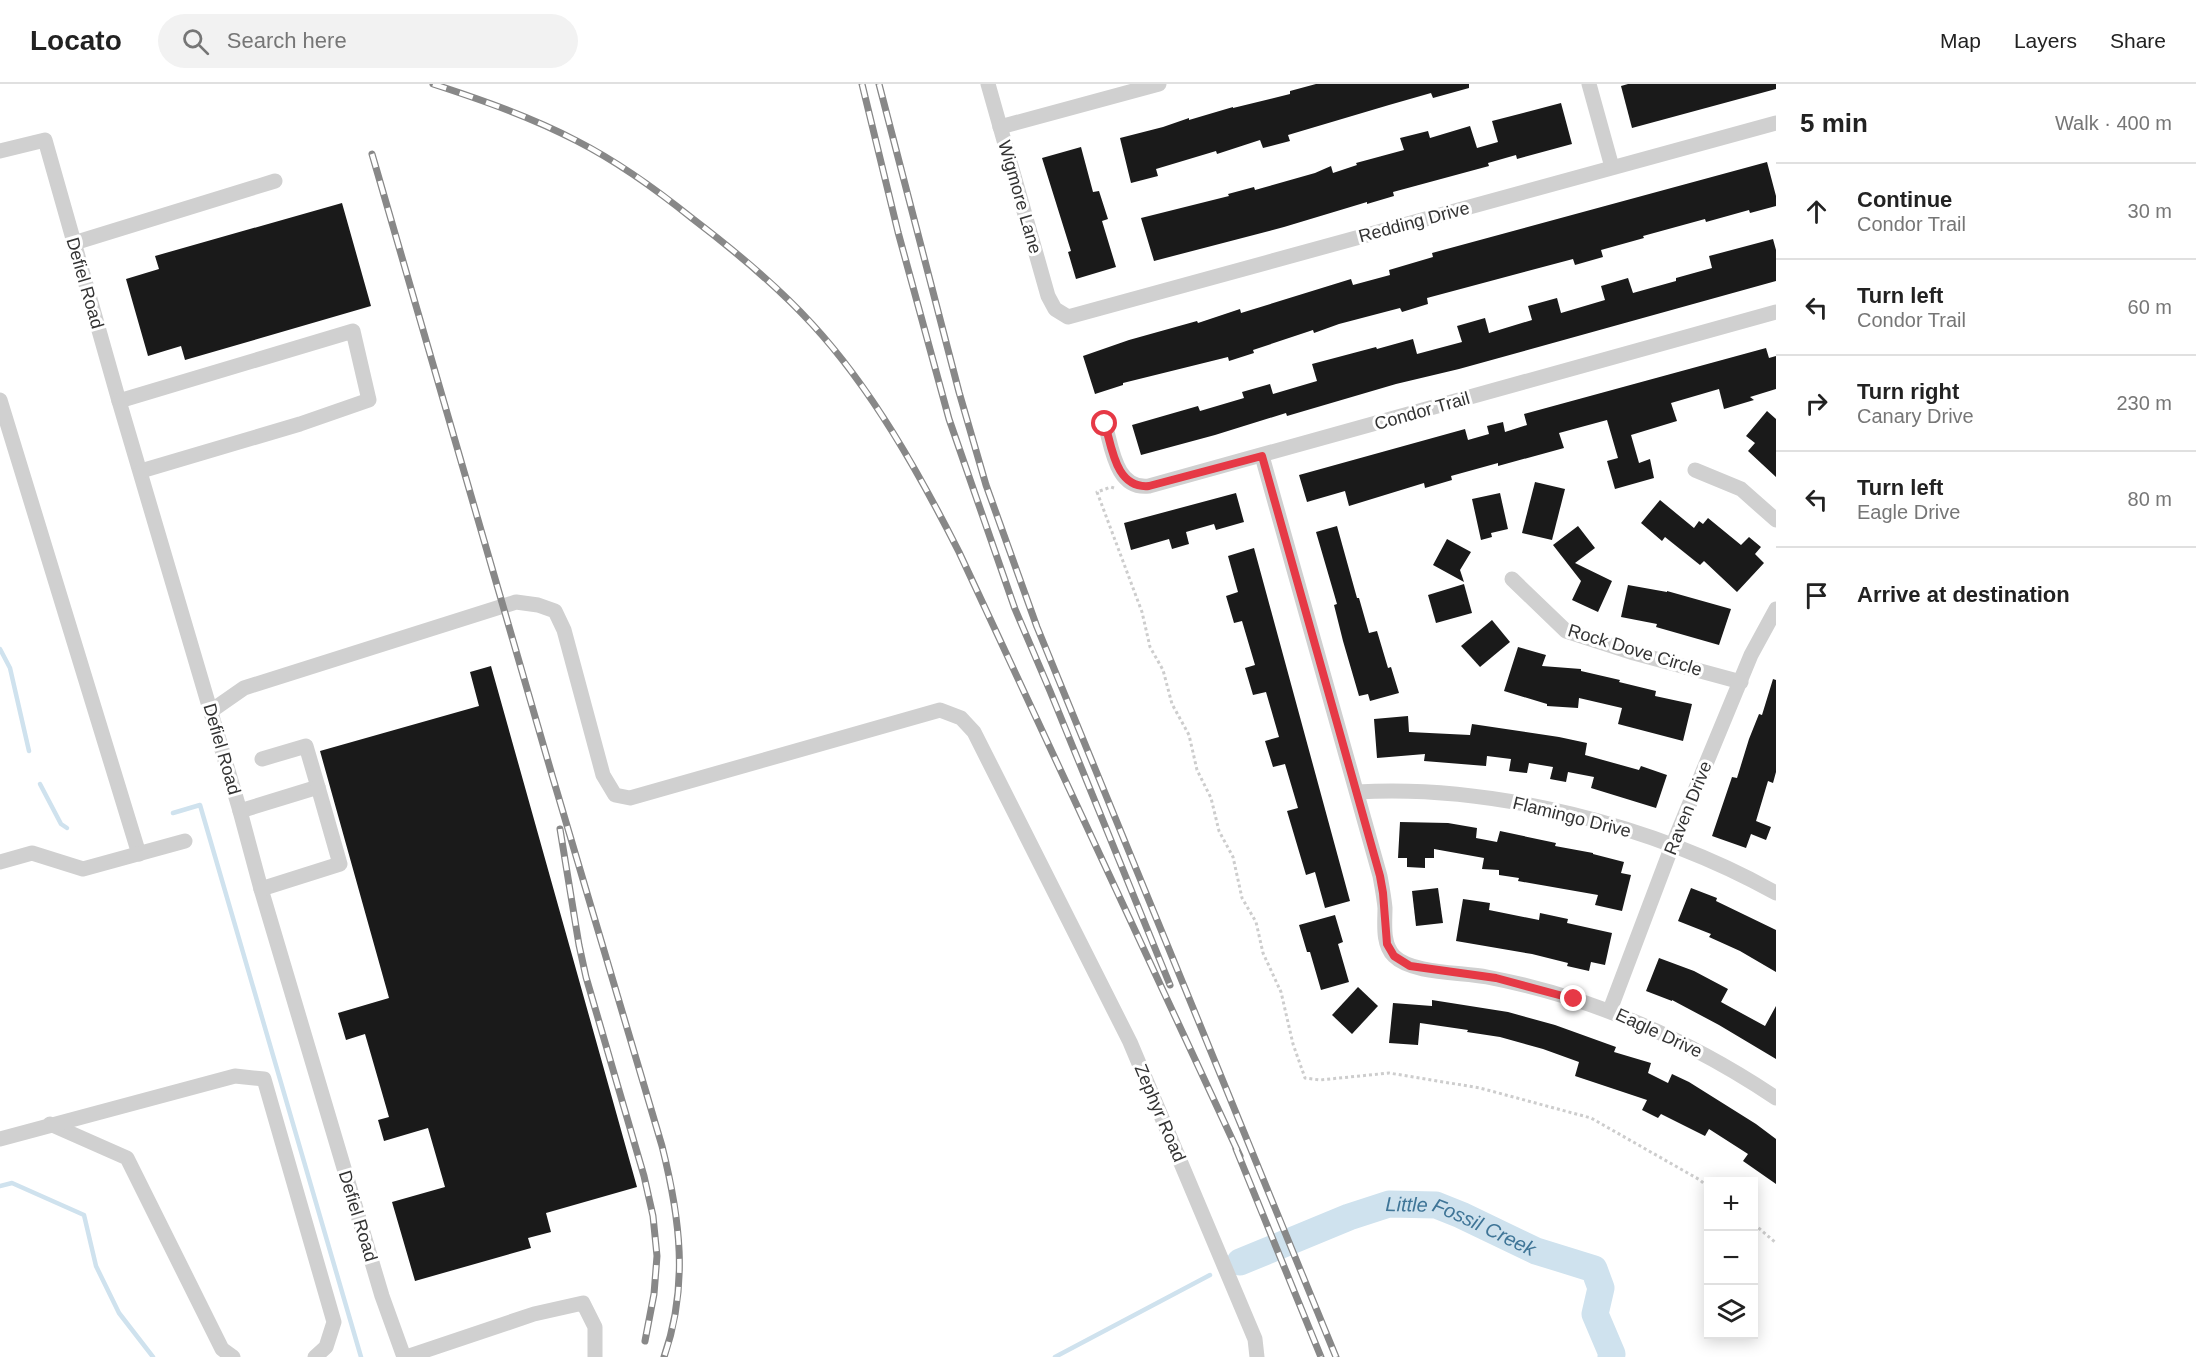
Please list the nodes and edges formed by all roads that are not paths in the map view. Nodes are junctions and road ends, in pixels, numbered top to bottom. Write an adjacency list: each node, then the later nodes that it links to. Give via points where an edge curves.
1 (988, 84): 5 (street, Wigmore Lane)
2 (1159, 84): 5 (street)
3 (1589, 84): 7 (street)
4 (1776, 123): 7 (street, Redding Drive)
5 (1000, 127): 10 (street, Wigmore Lane)
6 (0, 151): 9 (street, Defiel Road, via 45,140)
7 (1612, 167): 10 (street, Redding Drive, via 1068,317)
8 (275, 181): 9 (street)
9 (74, 243): 13 (street, Defiel Road)
10 (1054, 309)
11 (1776, 312): 15 (street, Condor Trail)
12 (0, 400): 29 (street)
13 (119, 401): 17 (street, Defiel Road); 17 (street, via 353,331 369,400)
14 (1105, 424): 15 (street, Condor Trail, via 1119,469 1125,480 1134,485 1149,486)
15 (1262, 456): 25 (street)
16 (1695, 470): 18 (street, via 1742,489)
17 (141, 471): 22 (street, Defiel Road)
18 (1776, 520)
19 (1512, 579): 21 (street, Rock Dove Circle, via 1566,631)
20 (1776, 609): 21 (street, Raven Drive)
21 (1741, 682): 28 (street, Raven Drive)
22 (211, 711): 26 (street, Defiel Road); 41 (street, Zephyr Road, via 244,688 516,602 555,611 564,630 603,775 615,795 630,798 940,710 960,718 974,732 1144,1073 1256,1339)
23 (262, 759): 24 (street, via 306,746)
24 (318, 787): 26 (street); 31 (street, via 340,864)
25 (1357, 792): 28 (street, Flamingo Drive, via 1420,790 1504,800 1591,820); 33 (street, Eagle Drive, via 1380,876 1387,944 1394,956 1410,966 1496,978)
26 (240, 811): 31 (street, Defiel Road)
27 (185, 841): 29 (street)
28 (1672, 846): 32 (street, Flamingo Drive); 33 (street, Raven Drive)
29 (139, 854): 30 (street, via 83,869 32,853)
30 (0, 862)
31 (261, 889): 39 (street, Defiel Road, via 382,1296)
32 (1776, 893)
33 (1610, 1010): 34 (street, Eagle Drive, via 1685,1044)
34 (1776, 1098)
35 (50, 1124): 36 (street); 37 (street, via 127,1158 222,1349); 38 (street, via 235,1076 264,1079 334,1322 326,1347)
36 (0, 1139)
37 (233, 1357)
38 (315, 1357)
39 (405, 1357): 40 (street, via 534,1314 583,1303 595,1327)
40 (595, 1357)
41 (1257, 1357)

